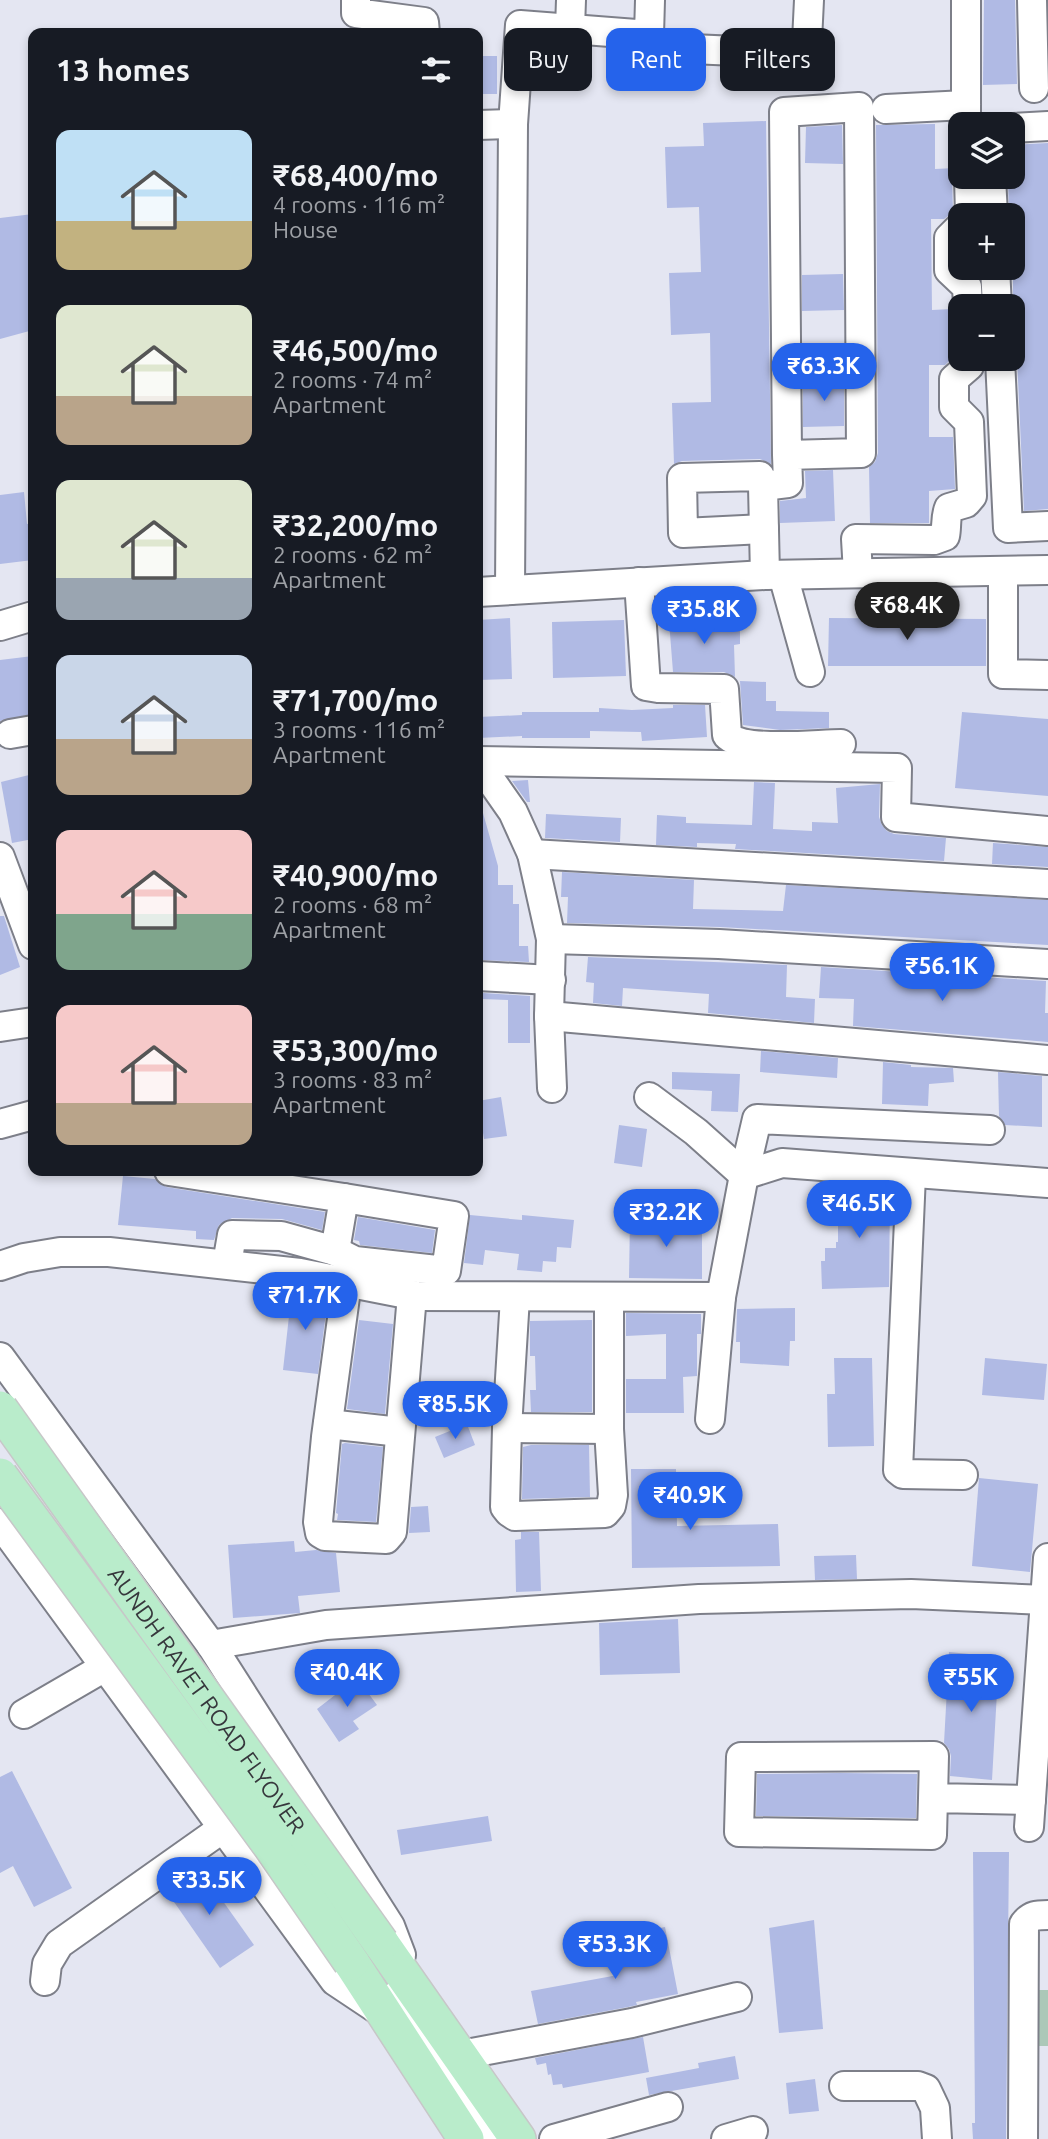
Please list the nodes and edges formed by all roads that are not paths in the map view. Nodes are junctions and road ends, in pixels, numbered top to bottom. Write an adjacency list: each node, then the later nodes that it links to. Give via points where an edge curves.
1 (356, 0): 7 (street, via 355,13 424,22)
2 (571, 0): 9 (street)
3 (650, 0): 10 (street, via 649,35)
4 (809, 0): 11 (street, via 807,41 799,49 784,53)
5 (966, 0): 15 (street)
6 (1032, 0): 12 (street)
7 (425, 28)
8 (520, 28): 9 (street)
9 (570, 28)
10 (592, 30)
11 (706, 50)
12 (1034, 88)
13 (515, 91): 17 (street)
14 (887, 108): 16 (street)
15 (966, 112)
16 (948, 113)
17 (513, 124): 18 (street); 34 (street)
18 (483, 125)
19 (1048, 126): 20 (street)
20 (1025, 127)
21 (963, 371): 27 (street, via 954,379 954,407 969,422 972,496 949,508 944,536)
22 (1001, 371): 25 (street, via 1008,528)
23 (788, 455): 23 (street, via 784,112 859,107 861,453); 24 (street, via 788,483)
24 (764, 486): 26 (street); 26 (street, via 760,476 682,478 683,533)
25 (1048, 526)
26 (764, 529): 32 (street)
27 (934, 540): 29 (street); 31 (street, via 856,539)
28 (1048, 570): 30 (street)
29 (935, 571): 30 (street); 31 (street)
30 (1003, 571): 39 (street, via 1003,674)
31 (858, 573): 32 (street)
32 (774, 575): 33 (street); 38 (street)
33 (639, 582): 34 (street); 40 (street, via 646,686 724,689 727,735 732,741 752,746)
34 (510, 590): 35 (street)
35 (483, 592)
36 (28, 618): 37 (street)
37 (0, 626)
38 (810, 672)
39 (1048, 675)
40 (841, 744)
41 (483, 762): 43 (street, via 897,768 896,817)
42 (483, 769): 44 (street, via 513,812)
43 (1048, 831)
44 (532, 854): 46 (street); 48 (street)
45 (0, 857): 47 (street)
46 (1048, 884)
47 (28, 932)
48 (551, 939): 49 (street); 51 (street)
49 (1048, 964)
50 (483, 976): 51 (street)
51 (551, 981): 52 (street)
52 (549, 1016): 55 (street); 56 (street)
53 (28, 1023): 54 (street)
54 (0, 1027)
55 (1048, 1060)
56 (552, 1088)
57 (649, 1097): 61 (street)
58 (28, 1116): 59 (street)
59 (0, 1124)
60 (990, 1130): 61 (street, via 757,1119)
61 (744, 1175): 62 (street, via 782,1163); 73 (street)
62 (911, 1175): 64 (street); 84 (street, via 898,1470 903,1474)
63 (201, 1176): 65 (street)
64 (1048, 1183)
65 (344, 1198): 66 (street); 66 (street, via 454,1216 446,1271 355,1261)
66 (335, 1251): 67 (street, via 281,1236 232,1235)
67 (227, 1264): 68 (street, via 109,1252 60,1252); 69 (street)
68 (0, 1266)
69 (347, 1282): 70 (street); 77 (street)
70 (412, 1295): 71 (street); 80 (street)
71 (515, 1297): 72 (street); 78 (street)
72 (608, 1297): 73 (street); 79 (street)
73 (721, 1297): 76 (street)
74 (0, 1357): 81 (street)
75 (0, 1409): 96 (main road, AUNDH RAVET ROAD FLYOVER, bridge)
76 (710, 1419)
77 (328, 1424): 80 (street); 80 (street, via 318,1522 320,1533 326,1536 390,1537)
78 (507, 1428): 79 (street); 79 (street, via 505,1507 516,1516 605,1513 613,1495)
79 (610, 1429)
80 (400, 1432)
81 (57, 1436): 82 (street); 83 (street)
82 (0, 1464)
83 (81, 1468): 86 (street); 90 (street)
84 (963, 1475)
85 (0, 1476): 96 (main road, AUNDH RAVET ROAD FLYOVER, bridge, via 271,1846)
86 (0, 1513)
87 (0, 1523): 91 (street)
88 (1048, 1558): 89 (street)
89 (1045, 1600): 90 (street, via 911,1594 685,1600 326,1625); 93 (street, via 1030,1814)
90 (211, 1645): 98 (street, via 390,1926)
91 (105, 1667): 92 (street); 94 (street)
92 (24, 1714)
93 (933, 1798): 93 (street, via 934,1756 741,1757 739,1832 932,1835)
94 (223, 1828): 97 (street, via 59,1944 47,1964); 100 (street, via 335,1981)
95 (1036, 1920): 104 (street)
96 (368, 1953): 98 (main road, AUNDH RAVET ROAD FLYOVER); 100 (main road, AUNDH RAVET ROAD FLYOVER); 107 (street)
97 (45, 1981)
98 (414, 1989): 101 (main road, AUNDH RAVET ROAD FLYOVER)
99 (737, 1997): 101 (street, via 632,2023)
100 (386, 2015): 106 (main road, AUNDH RAVET ROAD FLYOVER)
101 (461, 2055): 108 (main road, AUNDH RAVET ROAD FLYOVER)
102 (844, 2086): 111 (street, via 926,2089 935,2108)
103 (668, 2107): 109 (street)
104 (1036, 2109): 112 (street)
105 (753, 2131): 110 (street)
106 (466, 2139)
107 (491, 2139)
108 (518, 2139)
109 (554, 2139)
110 (726, 2139)
111 (936, 2139)
112 (1023, 2139)

